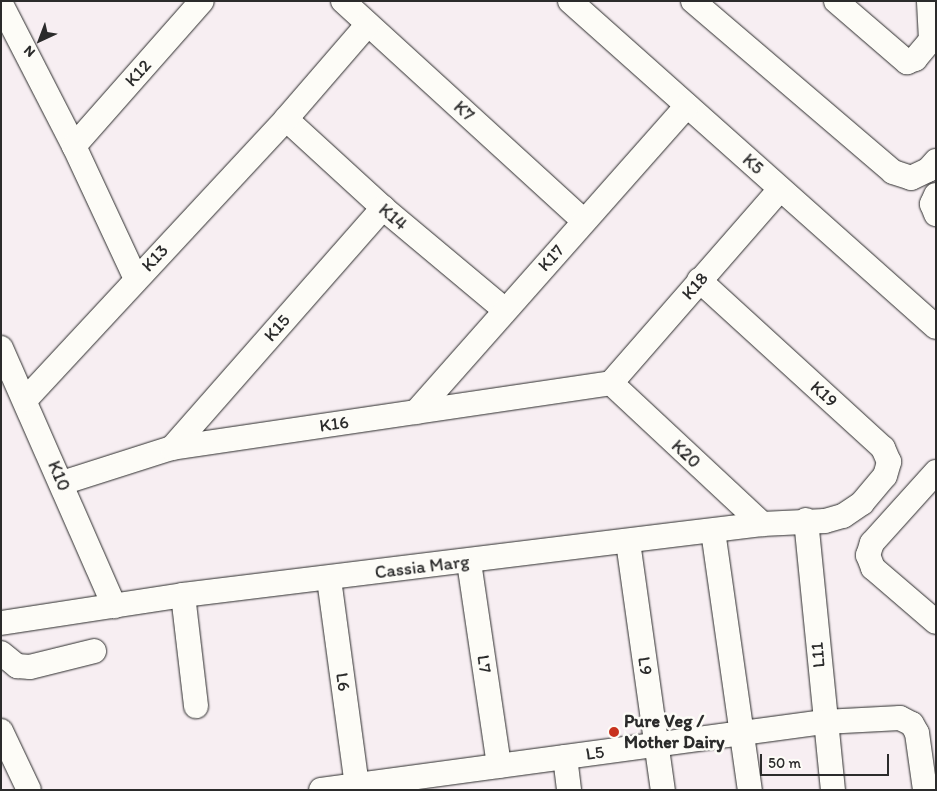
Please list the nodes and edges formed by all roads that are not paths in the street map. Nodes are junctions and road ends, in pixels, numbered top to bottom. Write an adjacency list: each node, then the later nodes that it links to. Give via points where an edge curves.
1 (202, 1): 11 (street, K12)
2 (343, 1): 8 (street, K7)
3 (570, 1): 9 (street, K5)
4 (693, 1): 12 (street, via 892,172 911,178 928,170)
5 (836, 1): 6 (street, via 907,62 915,59 931,40)
6 (930, 1)
7 (9, 7): 11 (street)
8 (368, 24): 10 (street, K13); 17 (street, K7)
9 (687, 106): 13 (street, K5); 17 (street, K17)
10 (286, 119): 15 (street, K14); 18 (street, K13)
11 (74, 146): 18 (street)
12 (936, 161)
13 (780, 189): 19 (street, K18); 21 (street, K5)
14 (936, 196): 16 (street, via 932,204)
15 (383, 208): 20 (street, K14); 26 (street, K15)
16 (936, 214)
17 (584, 220): 20 (street, K17)
18 (136, 279): 24 (street, K13)
19 (699, 280): 23 (street, K18); 29 (street, K19, via 883,448 889,462 884,476 862,503)
20 (505, 310): 25 (street, K17)
21 (936, 327)
22 (1, 348): 24 (street, K10)
23 (611, 383): 25 (street, K16); 31 (street, K20)
24 (26, 399): 28 (street, K10)
25 (416, 412): 26 (street, K16)
26 (172, 448): 28 (street, K16)
27 (936, 472): 38 (street, via 872,542 868,555 873,568)
28 (62, 483): 37 (street, K10)
29 (843, 516): 30 (street, Cassia Marg, via 825,521)
30 (806, 520): 31 (street, Cassia Marg); 43 (street, L11)
31 (762, 524): 32 (street, Cassia Marg)
32 (713, 531): 33 (street, Cassia Marg); 45 (street)
33 (628, 542): 34 (street, Cassia Marg); 46 (street, L9)
34 (469, 562): 35 (street, Cassia Marg); 48 (street, L7)
35 (329, 579): 36 (street, Cassia Marg); 49 (street, L6)
36 (183, 595): 37 (street, Cassia Marg); 42 (street)
37 (114, 606): 39 (street, Cassia Marg)
38 (936, 622)
39 (1, 623)
40 (94, 652): 41 (street, via 30,667 18,666)
41 (1, 653)
42 (196, 706)
43 (824, 722): 45 (street, L5); 55 (street, L11); 56 (street, L5, via 900,718 912,724 917,733)
44 (1, 731): 50 (street)
45 (742, 733): 46 (street, L5); 54 (street)
46 (657, 745): 47 (street, L5); 53 (street, L9)
47 (565, 757): 48 (street, L5); 52 (street)
48 (499, 766): 49 (street, L5)
49 (357, 786): 51 (street, L5)
50 (29, 790)
51 (321, 790)
52 (569, 790)
53 (663, 790)
54 (750, 790)
55 (832, 790)
56 (925, 790)

